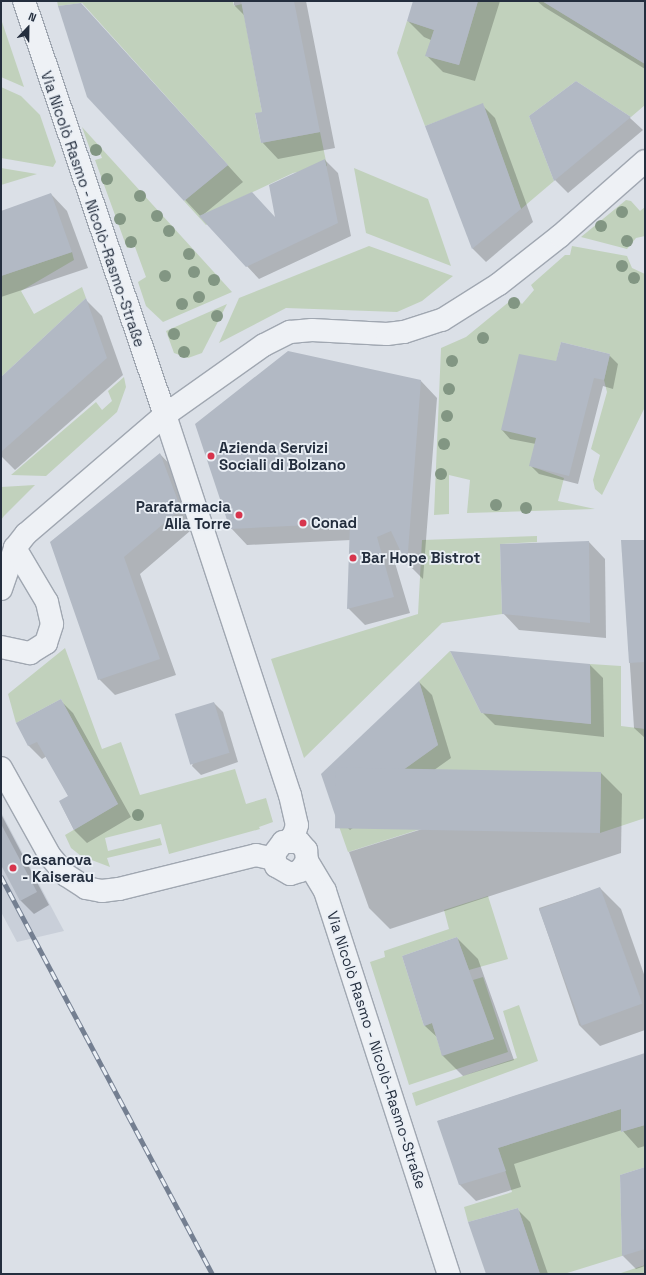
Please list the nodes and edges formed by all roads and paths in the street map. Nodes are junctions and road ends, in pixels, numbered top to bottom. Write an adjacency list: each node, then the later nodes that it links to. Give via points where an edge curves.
1 (24, 1): 3 (street, Via Nicolò Rasmo - Nicolò-Rasmo-Straße)
2 (645, 162): 3 (street, via 560,236 499,284 442,320 404,332 387,334 312,330 290,332 264,345)
3 (165, 416): 4 (street, via 26,534); 8 (street, Via Nicolò Rasmo - Nicolò-Rasmo-Straße, via 297,825 294,835)
4 (15, 548): 5 (street); 6 (street, via 46,602 52,624 46,643 30,653)
5 (1, 589)
6 (1, 647)
7 (1, 768): 9 (street, via 50,856 66,876 86,888 102,891 119,889 256,855)
8 (288, 841): 9 (street, via 278,845); 10 (street, Via Nicolò Rasmo - Nicolò-Rasmo-Straße, via 303,846)
9 (274, 859): 10 (street, via 280,870 290,874 300,871)
10 (307, 861): 11 (street, Via Nicolò Rasmo - Nicolò-Rasmo-Straße, via 327,897)
11 (449, 1274)

